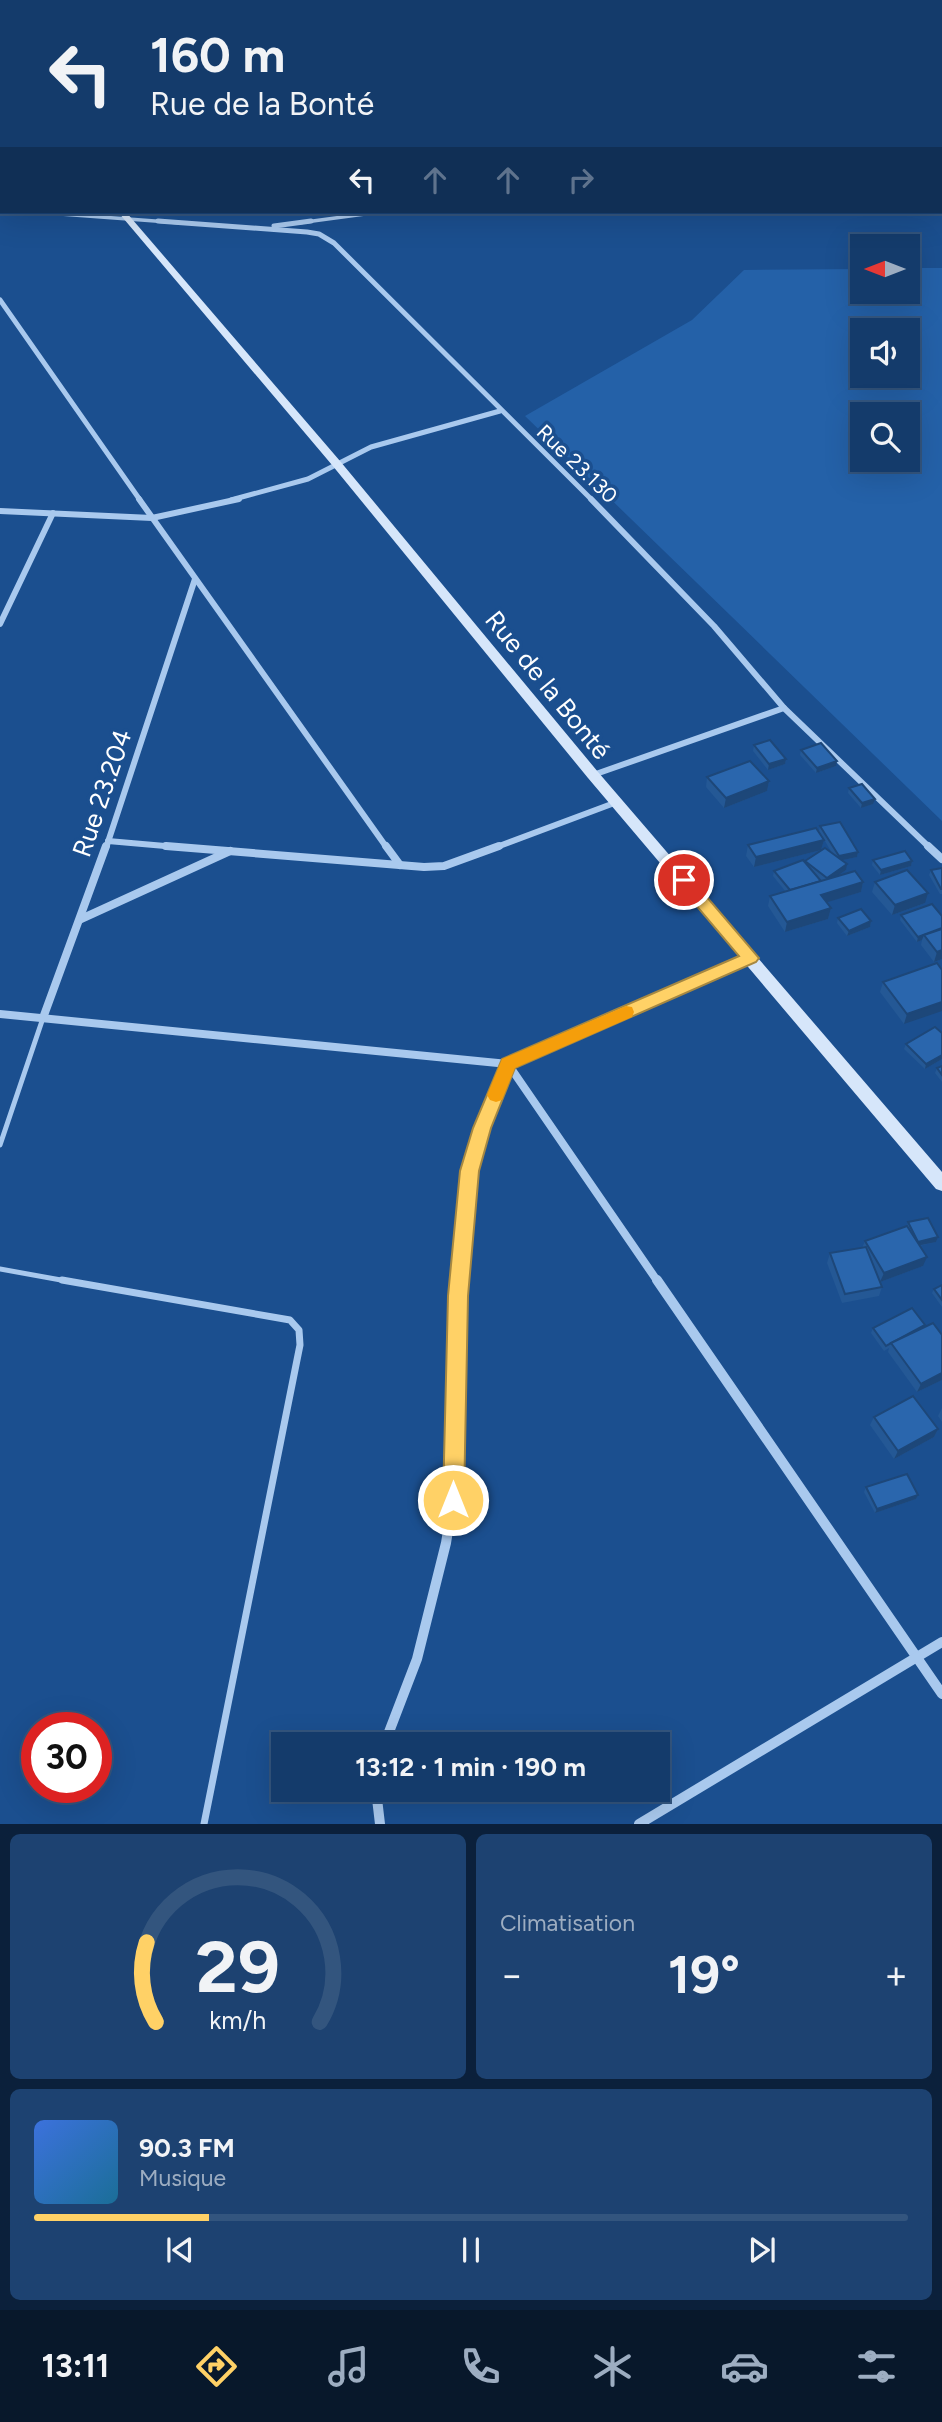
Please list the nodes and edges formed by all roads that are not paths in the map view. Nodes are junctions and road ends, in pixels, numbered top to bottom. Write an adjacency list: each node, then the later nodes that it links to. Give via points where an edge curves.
1 (94, 214): 3 (street, Rue 23.130)
2 (364, 214): 4 (street)
3 (125, 215): 4 (street, Rue 23.130); 7 (street, Rue de la Bonté)
4 (256, 228): 6 (street, Rue 23.130, via 319,234 334,243)
5 (0, 301): 10 (street)
6 (500, 411): 7 (street, via 371,447); 13 (street, Rue 23.130, via 644,552)
7 (337, 463): 10 (street, via 308,479 265,493); 14 (street, Rue de la Bonté)
8 (0, 511): 9 (street)
9 (53, 513): 10 (street); 12 (street)
10 (152, 518): 11 (street)
11 (195, 579): 16 (street, Rue 23.204); 19 (street)
12 (0, 624)
13 (784, 708): 14 (street); 18 (street, Rue 23.130)
14 (593, 775): 15 (street, Rue de la Bonté)
15 (617, 802): 19 (street, via 444,866); 21 (street, Rue de la Bonté)
16 (108, 841): 17 (street); 20 (street, Rue 23.204)
17 (231, 851): 19 (street); 20 (street)
18 (942, 859)
19 (400, 865)
20 (81, 919): 23 (street, Rue 23.204)
21 (750, 958): 24 (street); 26 (street, Rue de la Bonté)
22 (0, 1014): 23 (street)
23 (43, 1018): 24 (street); 25 (lane)
24 (509, 1063): 29 (street); 31 (street, via 470,1171 458,1296 453,1500 446,1543 417,1659)
25 (0, 1145)
26 (942, 1184)
27 (0, 1269): 33 (lane, via 290,1320 299,1331 300,1345)
28 (942, 1642): 29 (street)
29 (917, 1658): 30 (street); 35 (street)
30 (942, 1694)
31 (389, 1732)
32 (377, 1802): 34 (street)
33 (204, 1824)
34 (380, 1824)
35 (639, 1824)

